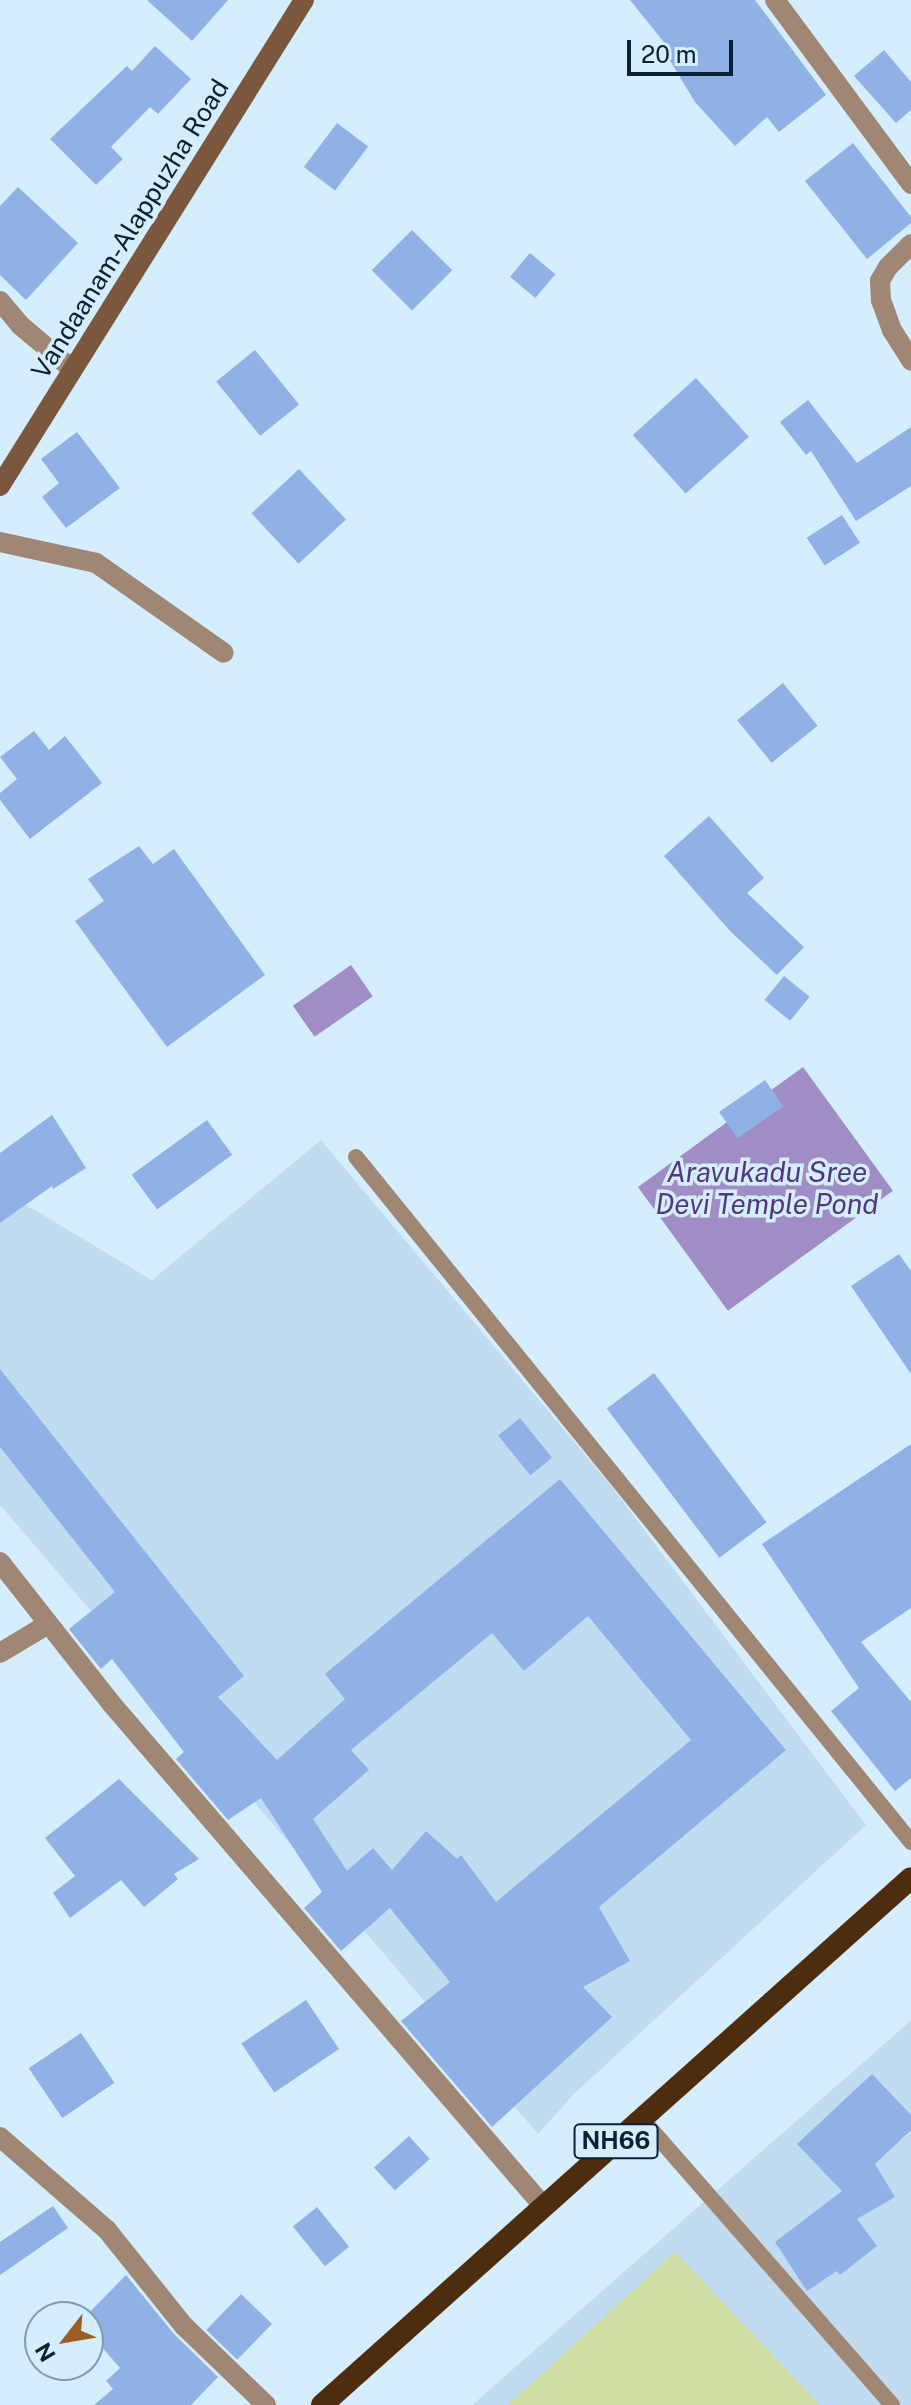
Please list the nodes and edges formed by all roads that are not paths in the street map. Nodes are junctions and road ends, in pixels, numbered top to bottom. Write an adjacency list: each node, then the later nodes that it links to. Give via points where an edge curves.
1 (304, 0): 7 (main road, Vandaanam-Alappuzha Road)
2 (775, 0): 3 (street)
3 (911, 184)
4 (911, 244): 6 (street, via 880,281 892,330)
5 (0, 301): 7 (street)
6 (911, 360)
7 (72, 369): 8 (main road, Vandaanam-Alappuzha Road)
8 (0, 486)
9 (0, 542): 10 (street, via 96,563)
10 (224, 653)
11 (356, 1157): 15 (lane)
12 (0, 1562): 13 (street)
13 (48, 1624): 14 (street); 19 (street)
14 (0, 1653)
15 (911, 1842)
16 (911, 1878): 17 (highway, NH66)
17 (641, 2118): 19 (highway, NH66); 22 (lane)
18 (0, 2137): 20 (street, via 107,2230 184,2326)
19 (544, 2207): 21 (highway, NH66)
20 (266, 2405)
21 (322, 2405)
22 (892, 2405)

